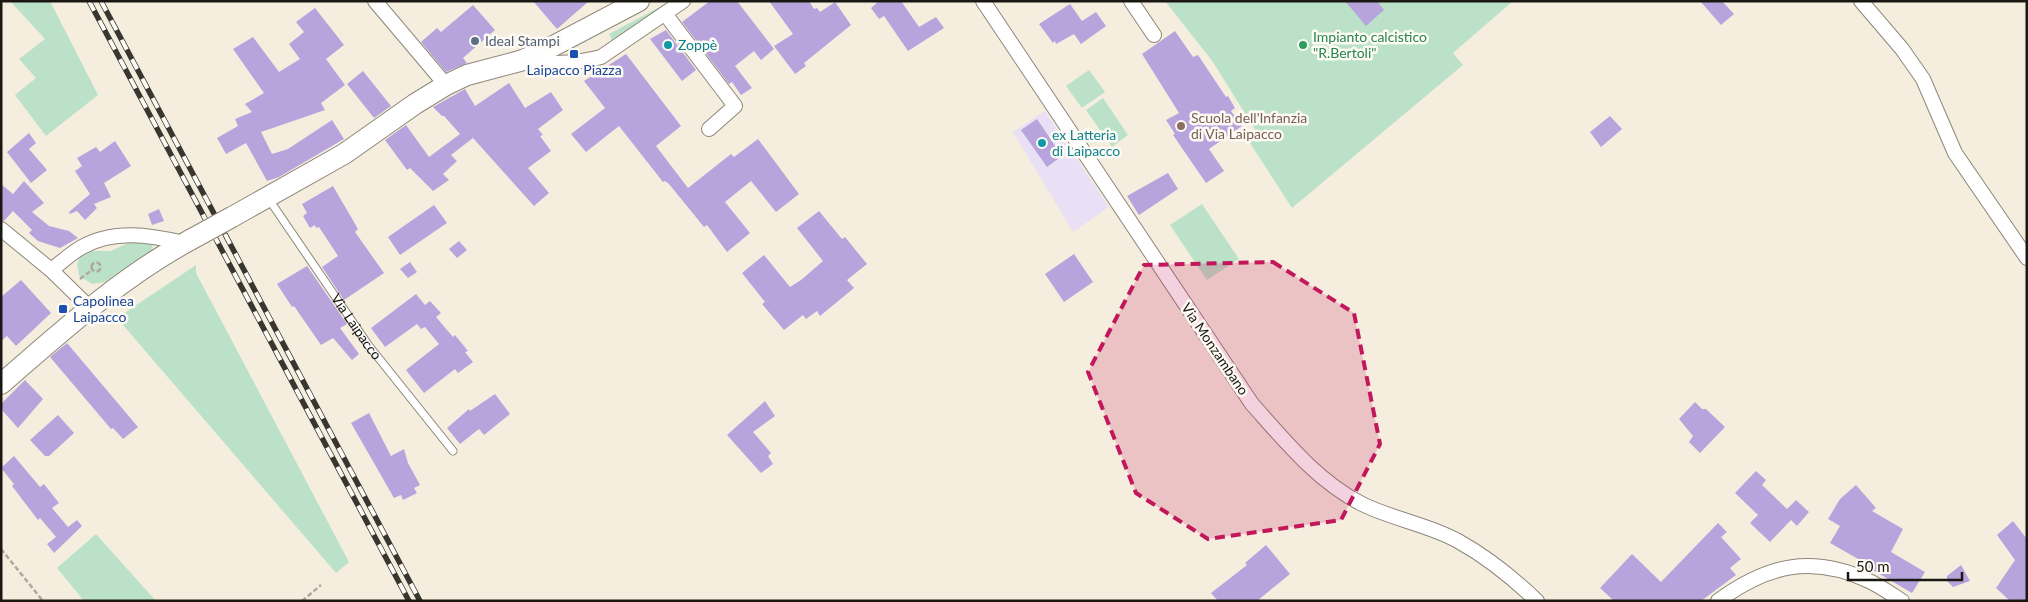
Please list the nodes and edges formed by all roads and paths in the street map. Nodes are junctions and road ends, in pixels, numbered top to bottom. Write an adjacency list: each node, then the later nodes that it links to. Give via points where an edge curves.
1 (375, 1): 10 (street)
2 (639, 1): 9 (street)
3 (683, 1): 7 (street)
4 (983, 1): 26 (street, Via Monzambano, via 1252,404 1297,456 1362,504 1458,540 1512,577)
5 (1131, 1): 8 (street)
6 (1862, 1): 15 (street, via 1923,79 1955,153)
7 (666, 15): 9 (street, via 601,57 556,64); 11 (street, via 735,106)
8 (1154, 35)
9 (520, 61): 10 (street, via 473,73)
10 (446, 85): 12 (street, via 344,154)
11 (709, 129)
12 (268, 197): 14 (street, bridge); 21 (lane, Via Laipacco, via 369,346)
13 (1, 229): 16 (street)
14 (187, 241): 16 (street, via 133,234 119,236 82,247); 19 (street)
15 (2027, 258)
16 (51, 270): 19 (street)
17 (93, 270): 18 (path)
18 (81, 278)
19 (90, 308): 20 (street)
20 (1, 384)
21 (453, 451)
22 (1, 550): 24 (path)
23 (321, 585): 25 (path)
24 (43, 601)
25 (302, 601)
26 (1537, 601)
27 (1718, 601): 28 (street, via 1755,579 1779,569 1801,565 1832,567 1869,581)
28 (1902, 601)

